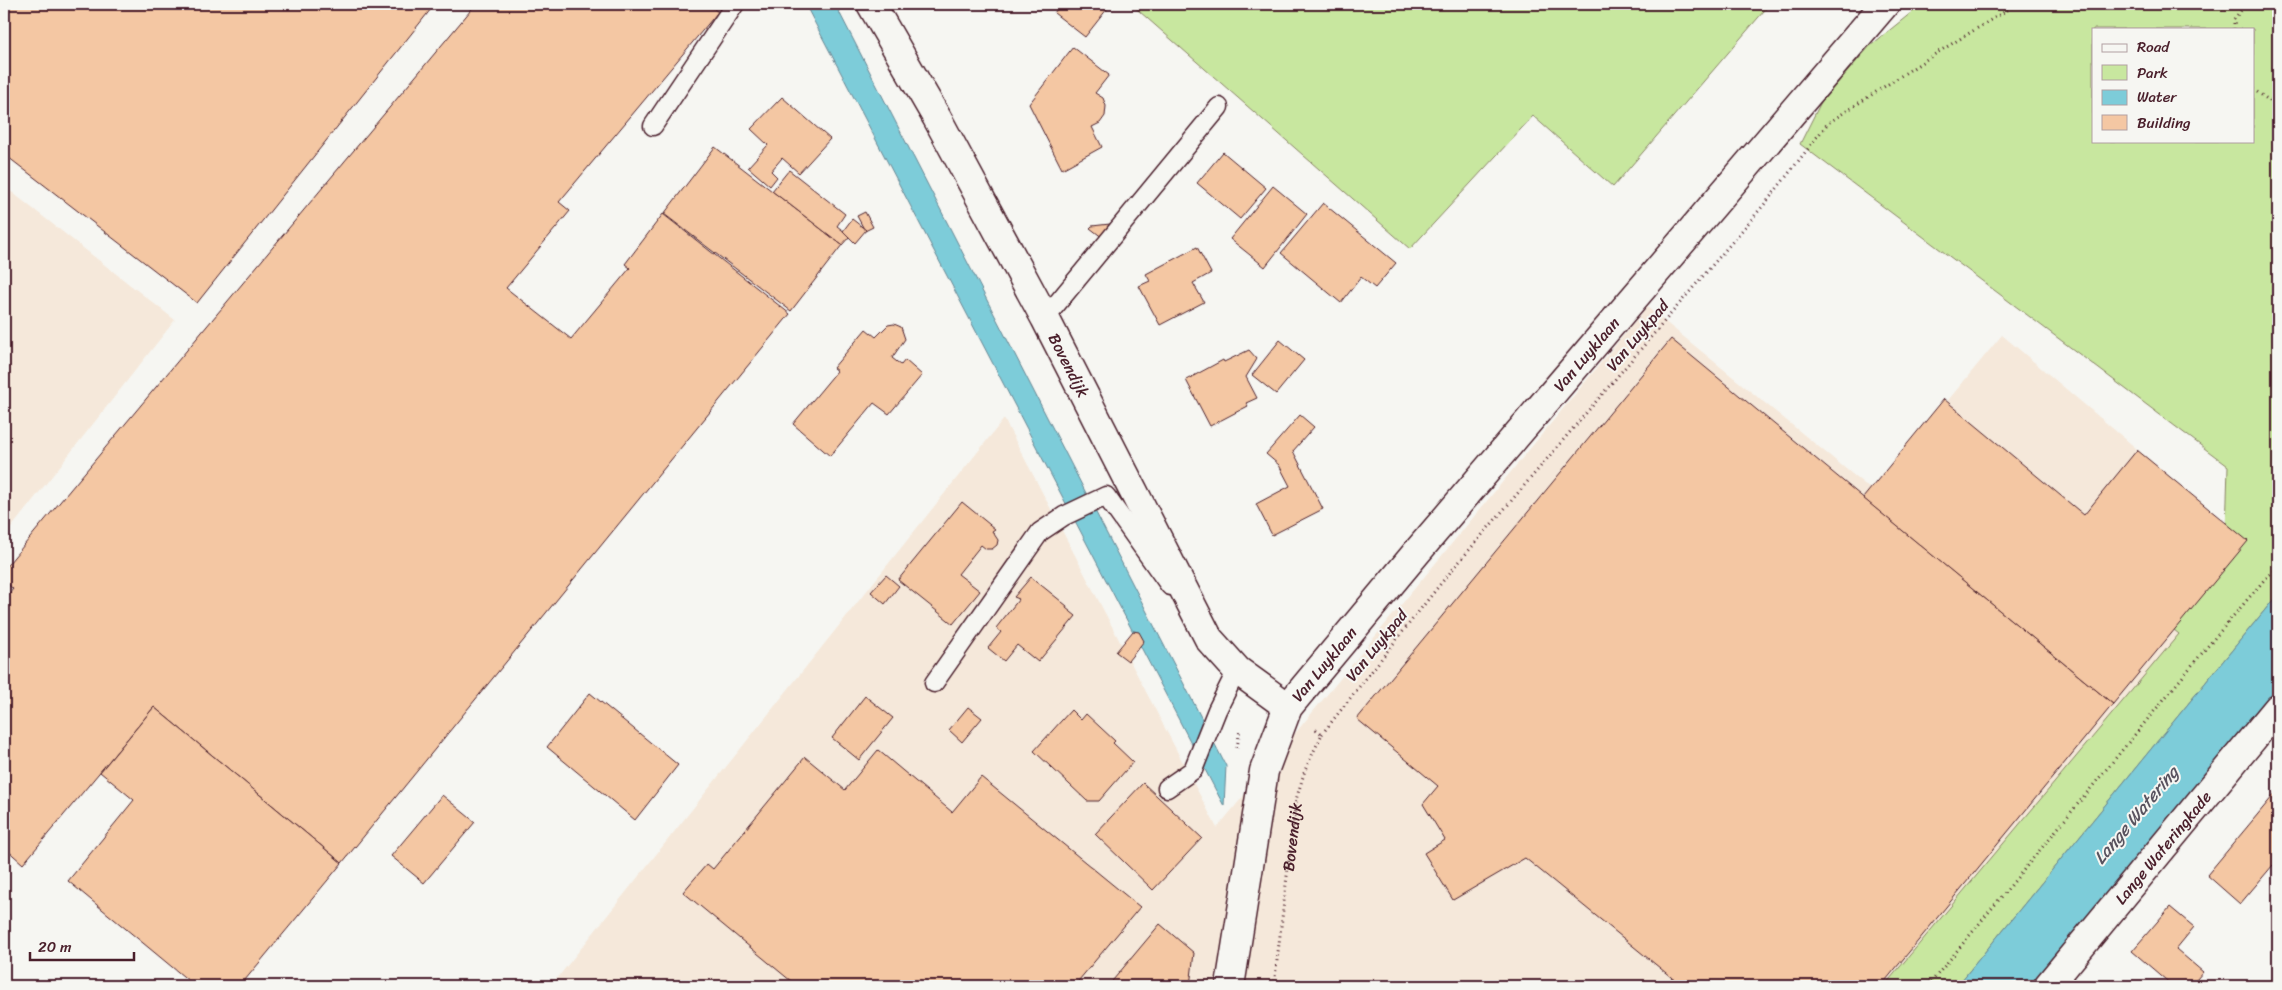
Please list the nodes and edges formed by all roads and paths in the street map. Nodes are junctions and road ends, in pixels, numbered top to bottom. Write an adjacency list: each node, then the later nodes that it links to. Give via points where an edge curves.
1 (735, 4): 10 (lane)
2 (871, 4): 11 (street, Bovendijk)
3 (1885, 4): 16 (street, Van Luyklaan)
4 (2017, 4): 18 (path, Van Luykpad, via 1828,123 1768,200 1442,582)
5 (2246, 4): 6 (path, via 2234,19)
6 (2234, 28)
7 (2254, 90): 8 (path, via 2274,104)
8 (2278, 102)
9 (1219, 107): 11 (lane)
10 (653, 126)
11 (1045, 318): 13 (street, Bovendijk)
12 (2278, 568): 22 (path, via 2212,641)
13 (1209, 639): 14 (street, Bovendijk); 15 (lane, via 1106,496 1064,516 1040,532)
14 (1237, 670): 16 (street, Bovendijk); 19 (lane, via 1193,770)
15 (934, 683)
16 (1288, 707): 18 (path); 20 (street, via 1264,771)
17 (2278, 708): 23 (street, Lange Wateringkade)
18 (1322, 734): 21 (path, Bovendijk, via 1305,770 1296,800)
19 (1168, 788)
20 (1230, 986)
21 (1274, 986)
22 (1928, 986)
23 (2048, 986)

